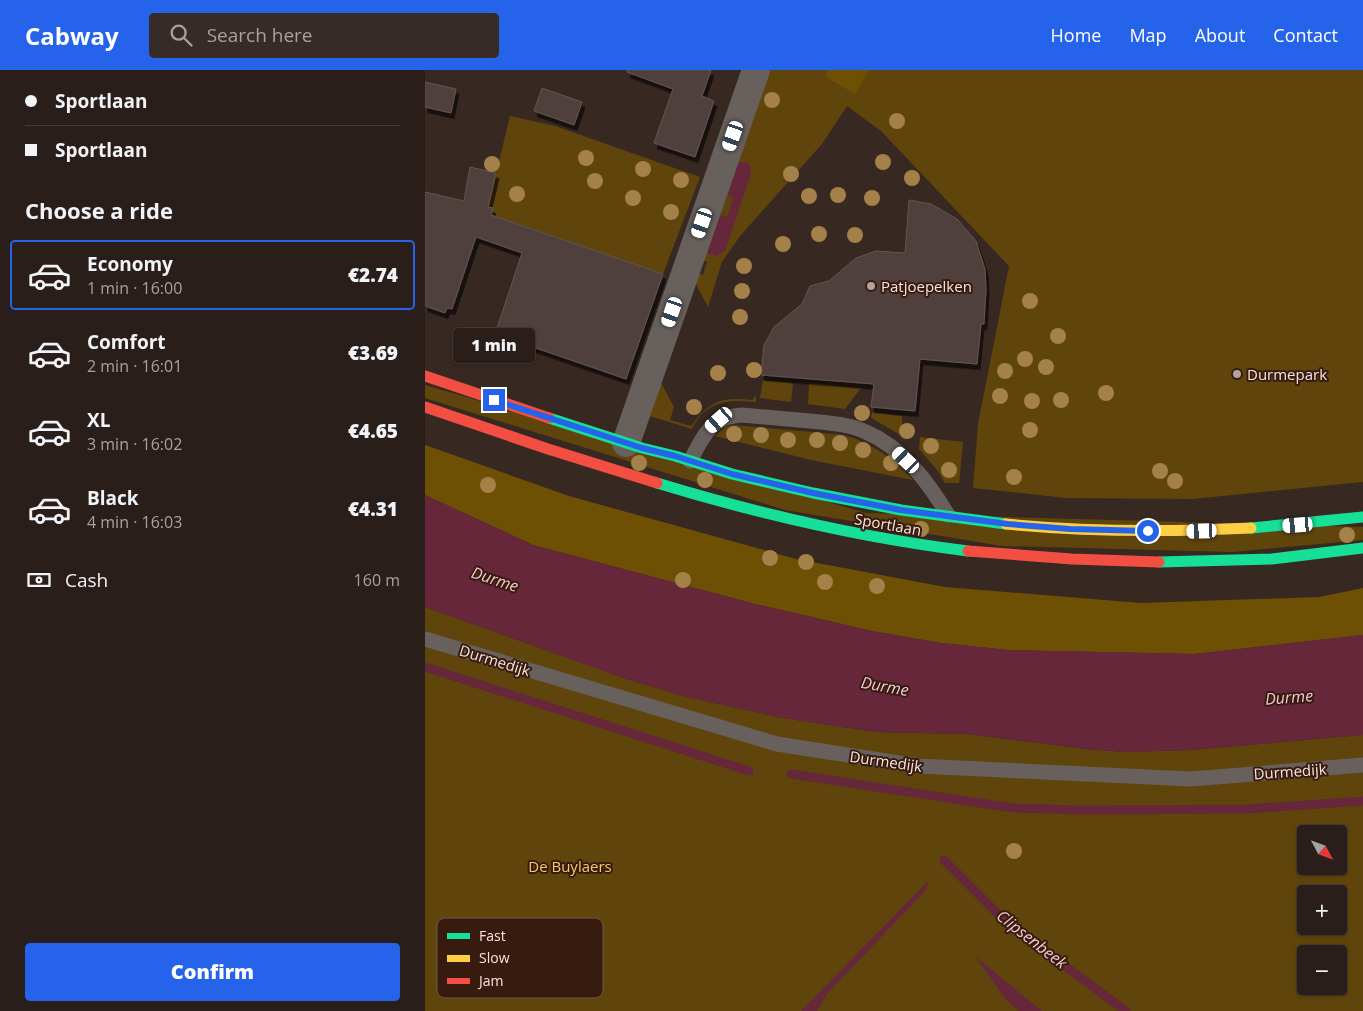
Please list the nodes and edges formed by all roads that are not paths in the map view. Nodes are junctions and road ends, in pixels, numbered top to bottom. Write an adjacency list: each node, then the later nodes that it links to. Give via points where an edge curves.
1 (756, 70): 4 (street)
2 (425, 376): 4 (main road, Sportlaan)
3 (425, 407): 8 (main road, Sportlaan, via 708,499 896,541 1011,556 1147,562 1226,562)
4 (626, 443): 5 (main road, Sportlaan)
5 (690, 461): 6 (main road, Sportlaan, via 813,493 901,510); 6 (lane, via 709,429 729,416 840,424 865,431 894,449 917,471)
6 (948, 515): 7 (main road, Sportlaan, via 1070,529 1184,532 1298,525)
7 (1363, 517)
8 (1363, 548)
9 (425, 639): 10 (lane, Durmedijk, via 777,744 919,766 1191,779)
10 (1363, 766)

